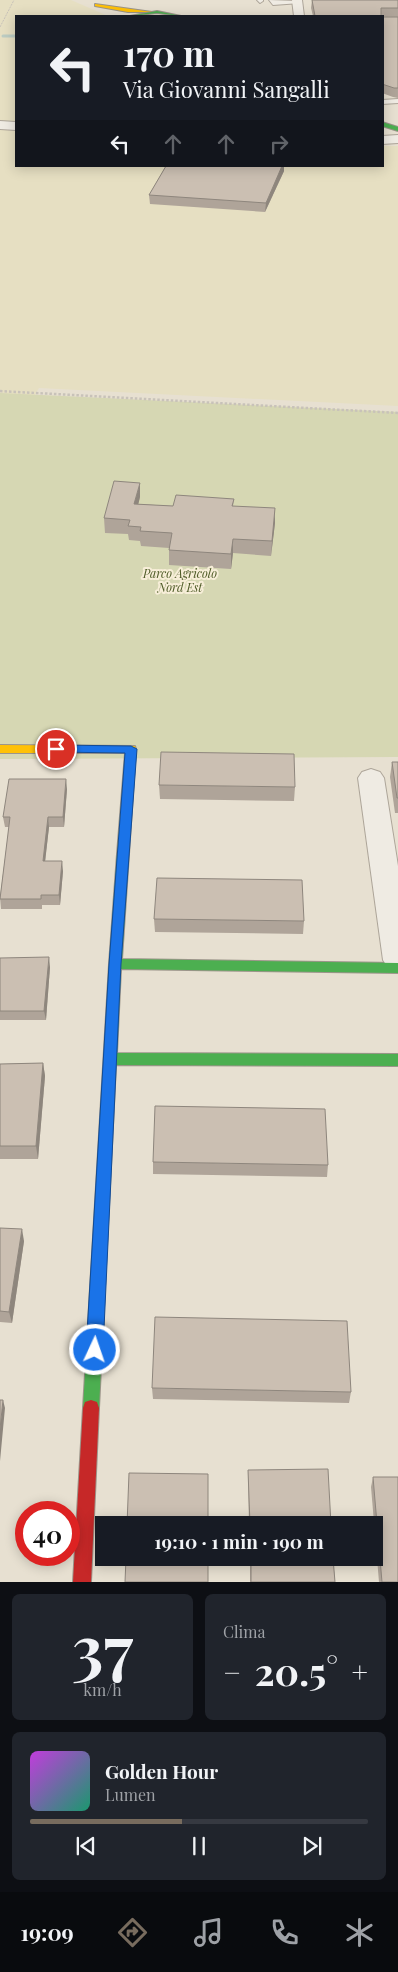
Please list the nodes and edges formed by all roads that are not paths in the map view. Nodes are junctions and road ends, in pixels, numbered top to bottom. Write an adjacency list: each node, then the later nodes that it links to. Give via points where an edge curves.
1 (86, 0): 4 (street)
2 (272, 0): 3 (lane, via 273,3)
3 (297, 2): 9 (street)
4 (98, 5): 5 (street); 6 (street)
5 (150, 12): 7 (street); 8 (street)
6 (124, 15)
7 (136, 15)
8 (176, 15)
9 (298, 15)
10 (398, 101): 11 (lane)
11 (384, 102)
12 (384, 124): 15 (street)
13 (0, 125): 14 (street)
14 (15, 126)
15 (398, 128)
16 (398, 139): 17 (street)
17 (384, 140)
18 (0, 749): 21 (street, via 131,749)
19 (371, 778): 20 (street)
20 (398, 960)
21 (115, 964): 22 (street); 23 (street)
22 (398, 968)
23 (110, 1059): 24 (street); 25 (street)
24 (398, 1060)
25 (82, 1582)

